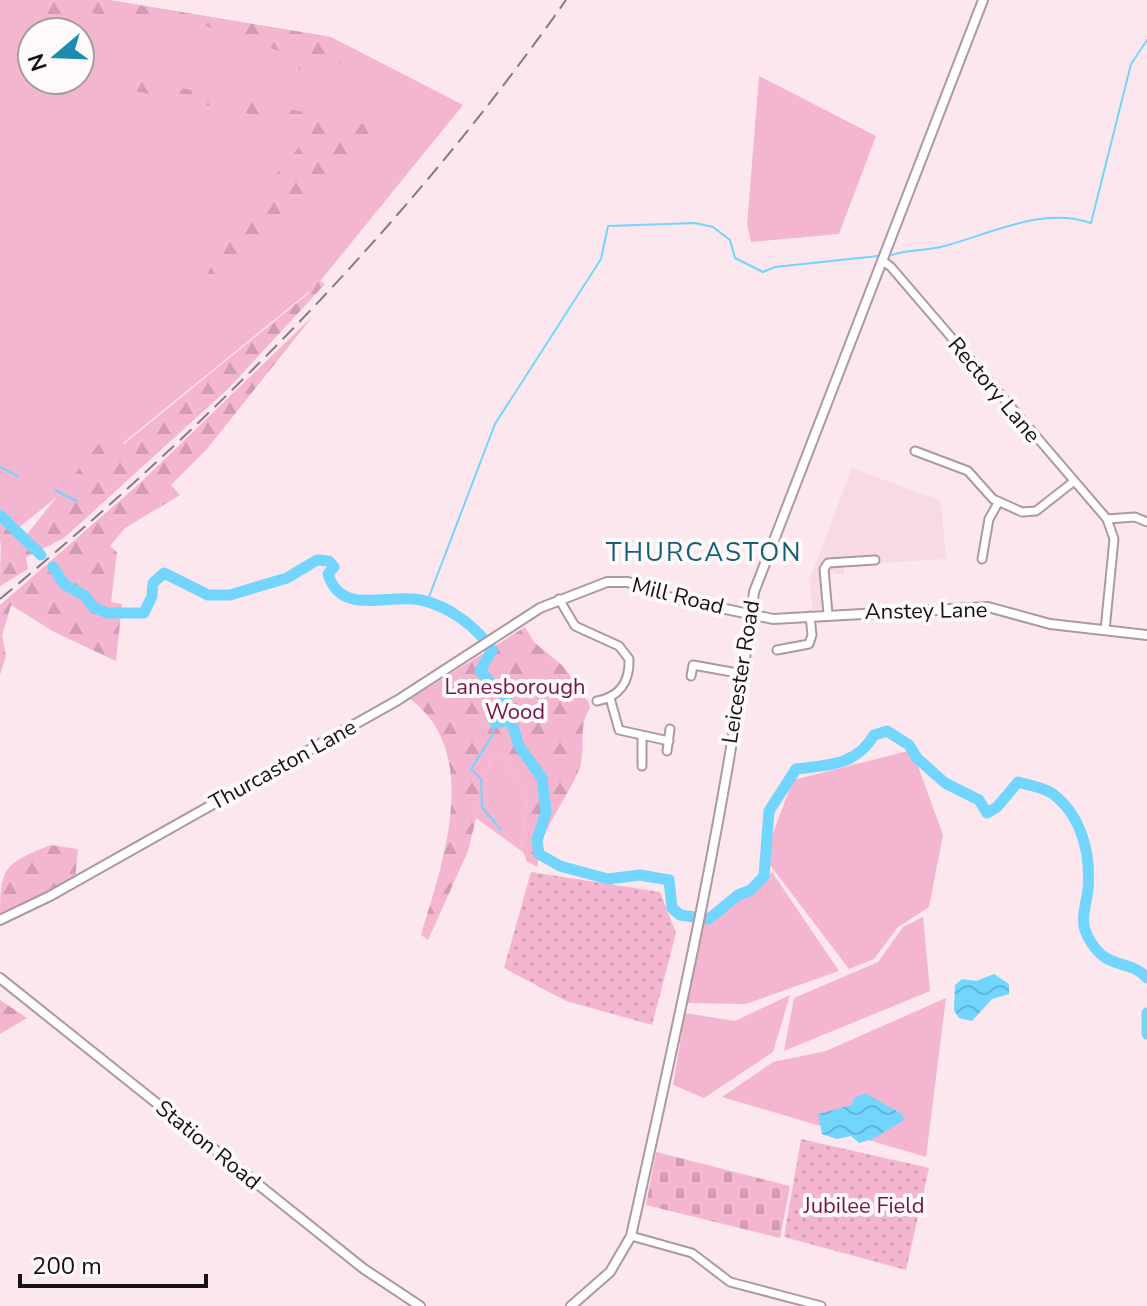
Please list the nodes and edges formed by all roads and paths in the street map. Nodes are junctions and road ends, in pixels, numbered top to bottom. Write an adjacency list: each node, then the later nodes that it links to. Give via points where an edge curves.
1 (983, 0): 2 (street, Leicester Road)
2 (883, 261): 4 (street, Rectory Lane); 13 (street, Leicester Road, via 777,529 754,592)
3 (914, 451): 5 (street, via 968,471)
4 (1073, 482): 5 (street, via 1036,511); 6 (street, Rectory Lane)
5 (998, 503): 8 (street, via 989,519)
6 (1107, 519): 7 (street, via 1135,517); 16 (street, via 1114,539)
7 (1147, 522)
8 (984, 550): 9 (street); 10 (street)
9 (994, 551)
10 (982, 559)
11 (875, 560): 14 (street, via 828,563)
12 (559, 599): 13 (street, Mill Road, via 625,581 678,600); 23 (street, via 575,626 627,652 628,676); 30 (street, Thurcaston Lane, via 99,869)
13 (752, 613): 15 (street, Anstey Lane, via 773,619); 21 (street, Leicester Road)
14 (828, 614): 15 (street, Anstey Lane); 16 (street, Anstey Lane, via 988,607 1050,624)
15 (810, 616): 18 (street, via 809,644)
16 (1105, 630): 17 (street, Anstey Lane)
17 (1147, 635)
18 (777, 650)
19 (694, 655): 20 (street)
20 (693, 665): 21 (street); 22 (street)
21 (743, 674): 32 (street, Leicester Road)
22 (691, 676)
23 (610, 698): 24 (street); 26 (street, via 619,730)
24 (597, 701)
25 (670, 729): 27 (street)
26 (642, 737): 27 (street); 29 (street)
27 (669, 741): 28 (street)
28 (667, 751)
29 (642, 766)
30 (0, 920)
31 (0, 978): 33 (street, Station Road, via 373,1276)
32 (631, 1236): 34 (street, Leicester Road, via 610,1272); 35 (street, via 692,1253 730,1282)
33 (420, 1306)
34 (571, 1306)
35 (821, 1306)

